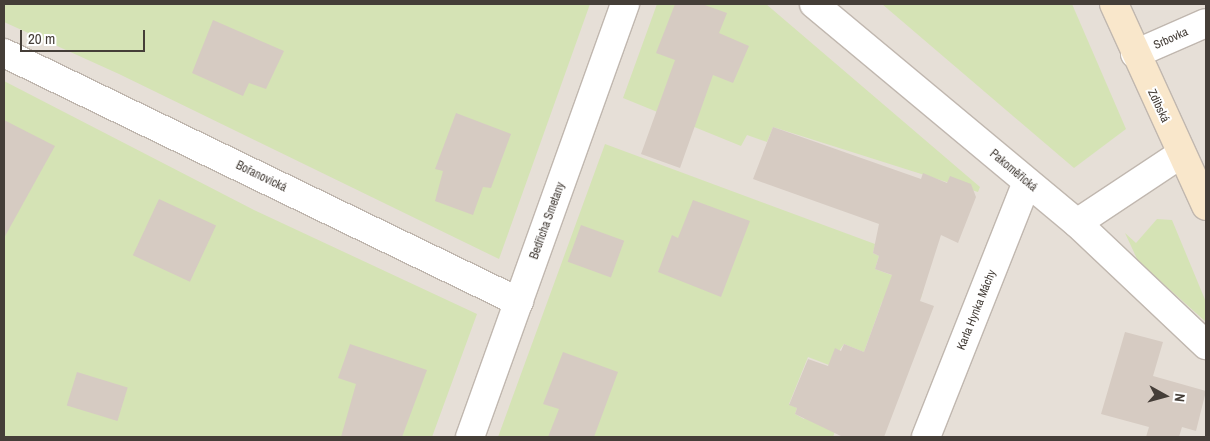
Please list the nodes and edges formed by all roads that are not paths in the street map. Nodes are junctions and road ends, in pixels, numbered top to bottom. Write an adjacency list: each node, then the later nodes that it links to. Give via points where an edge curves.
1 (625, 4): 11 (street, Bedřicha Smetany)
2 (814, 4): 8 (street, Pakoměřická)
3 (1114, 4): 6 (main road, Zdibská)
4 (1206, 23): 6 (street, Srbovka)
5 (4, 53): 11 (street, Bořanovická)
6 (1135, 54): 7 (main road, Zdibská)
7 (1181, 154): 9 (main road, Zdibská); 10 (street)
8 (1027, 182): 10 (street, Pakoměřická); 14 (street, Karla Hynka Máchy)
9 (1206, 206)
10 (1077, 223): 12 (street, Pakoměřická)
11 (519, 302): 13 (street, Bedřicha Smetany)
12 (1206, 345)
13 (470, 437)
14 (926, 437)

